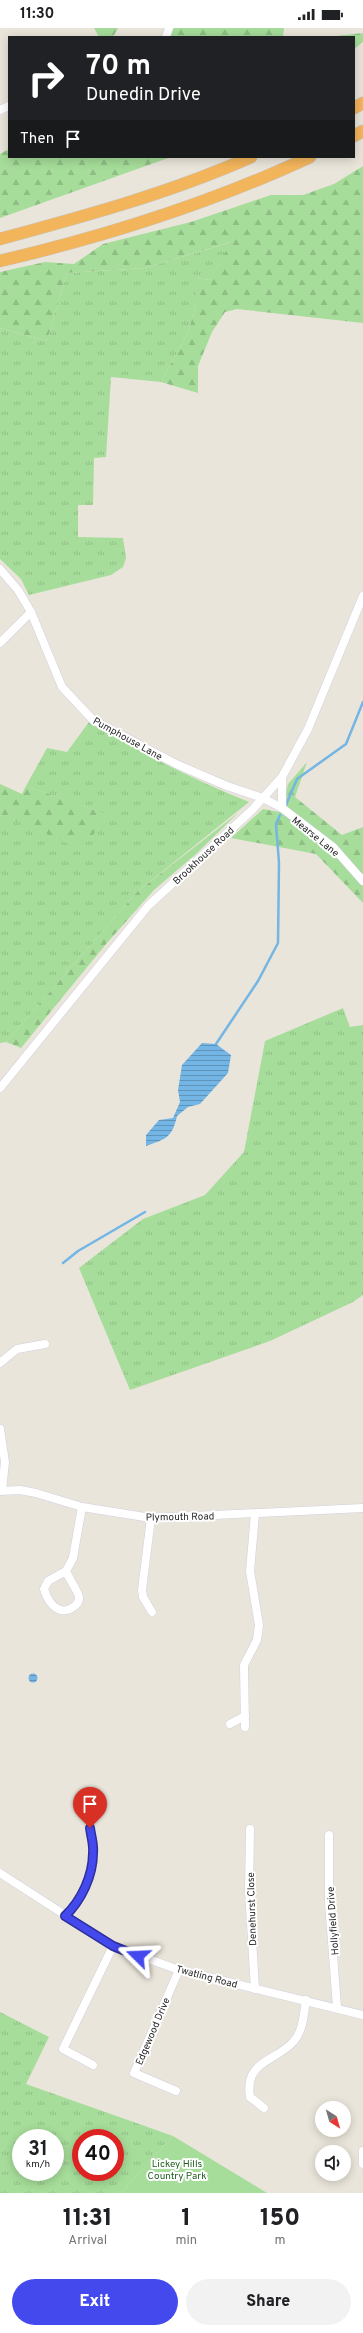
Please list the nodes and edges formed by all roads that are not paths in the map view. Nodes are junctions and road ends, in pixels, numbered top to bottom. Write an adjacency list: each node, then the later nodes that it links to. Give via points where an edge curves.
1 (248, 158): 3 (highway, via 214,174 169,189)
2 (307, 158): 4 (highway, via 166,213)
3 (0, 239)
4 (0, 262)
5 (0, 570): 7 (street, Pumphouse Lane, via 18,590)
6 (363, 596): 9 (street, Brookhouse Road, via 308,729)
7 (32, 612): 8 (street); 10 (street, Pumphouse Lane, via 62,687 93,720 176,764)
8 (0, 643)
9 (282, 778): 10 (street, Brookhouse Road); 11 (street)
10 (263, 798): 11 (street, Mearse Lane); 13 (street, Brookhouse Road, via 148,906)
11 (282, 808): 12 (street, Mearse Lane, via 333,847)
12 (363, 881)
13 (0, 1088)
14 (45, 1344): 15 (street, via 17,1349)
15 (0, 1363)
16 (0, 1429): 17 (street, via 5,1462)
17 (1, 1490): 18 (street, Plymouth Road, via 36,1493)
18 (82, 1507): 21 (street, Plymouth Road); 22 (street, via 73,1558)
19 (363, 1508): 20 (street, Plymouth Road, via 289,1510)
20 (255, 1514): 21 (street, Plymouth Road); 24 (street, via 250,1571 259,1625 257,1640 244,1665)
21 (151, 1518): 23 (street, via 142,1590)
22 (66, 1571): 22 (street, via 79,1597 76,1605 66,1611 60,1610 47,1600 44,1589 48,1581)
23 (152, 1612)
24 (245, 1716): 25 (street); 26 (street)
25 (230, 1724)
26 (244, 1727)
27 (88, 1816): 31 (street, via 94,1852 92,1866 84,1890)
28 (250, 1829): 34 (street, Denehurst Close, via 249,1890)
29 (329, 1835): 36 (street, Hollyfield Drive, via 329,1902)
30 (0, 1873): 31 (street, Twatling Road)
31 (65, 1916): 32 (street, Twatling Road)
32 (113, 1946): 33 (street, Twatling Road); 38 (street, via 63,2049)
33 (179, 1970): 34 (street, Twatling Road); 39 (street, Edgewood Drive, via 134,2073)
34 (254, 1989): 35 (street, Twatling Road)
35 (306, 2000): 36 (street, Twatling Road); 40 (street, via 301,2027 294,2041 256,2067 248,2086 250,2097)
36 (337, 2007): 37 (street, Twatling Road)
37 (363, 2014)
38 (93, 2065)
39 (176, 2091)
40 (264, 2108)
41 (363, 2151): 42 (street)
42 (363, 2164)

